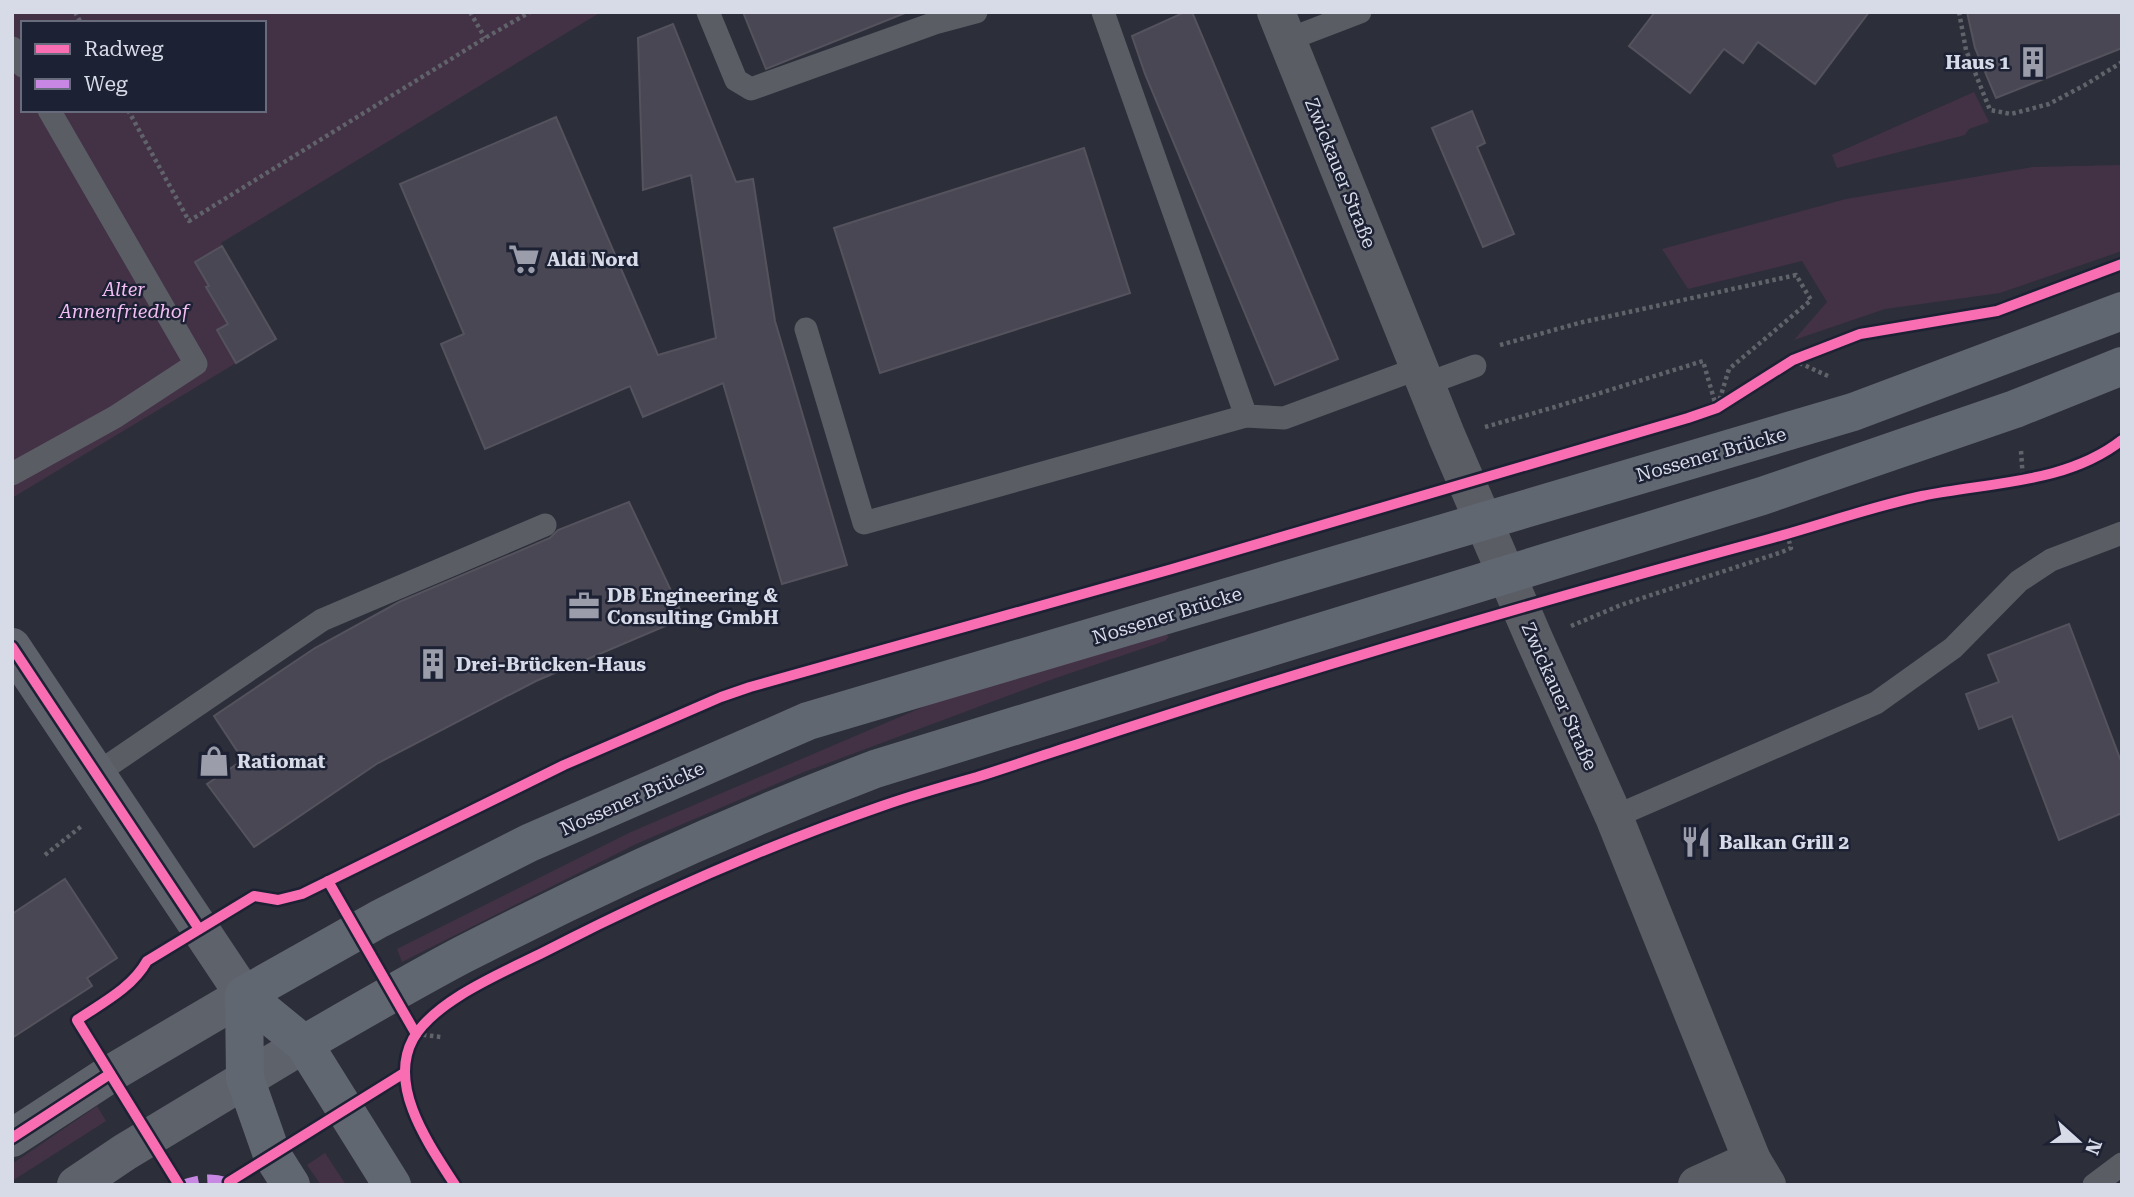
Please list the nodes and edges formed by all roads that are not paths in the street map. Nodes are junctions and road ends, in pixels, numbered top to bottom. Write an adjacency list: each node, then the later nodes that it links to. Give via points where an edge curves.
1 (708, 12): 2 (lane, via 736,80 751,89)
2 (976, 12)
3 (1104, 12): 12 (lane)
4 (1360, 12): 5 (lane)
5 (1282, 26): 11 (street, Zwickauer Straße)
6 (49, 112): 13 (lane, via 196,364 115,417)
7 (2122, 311): 19 (main road, Nossener Brücke, via 1853,412 808,721 529,843 379,919)
8 (806, 329): 12 (lane, via 864,523)
9 (1475, 366): 11 (lane)
10 (2122, 366): 20 (main road, via 2015,409 1737,504 875,769 791,801 604,885 473,950)
11 (1422, 376): 12 (lane, via 1284,418); 18 (street, Zwickauer Straße)
12 (1246, 416)
13 (12, 474)
14 (545, 525): 17 (lane, via 322,620)
15 (2122, 533): 18 (lane, via 2051,560 2019,581 1953,648 1877,703)
16 (12, 647): 17 (main road)
17 (96, 774): 19 (main road)
18 (1614, 817): 24 (street, Zwickauer Straße)
19 (244, 995): 20 (main road); 21 (main road); 22 (main road)
20 (304, 1044): 21 (main road); 27 (main road)
21 (245, 1079): 25 (main road); 26 (main road, via 272,1155)
22 (12, 1138)
23 (2122, 1164): 29 (lane)
24 (1759, 1172): 28 (street)
25 (76, 1185)
26 (291, 1185)
27 (392, 1185)
28 (1697, 1185)
29 (2094, 1185)

